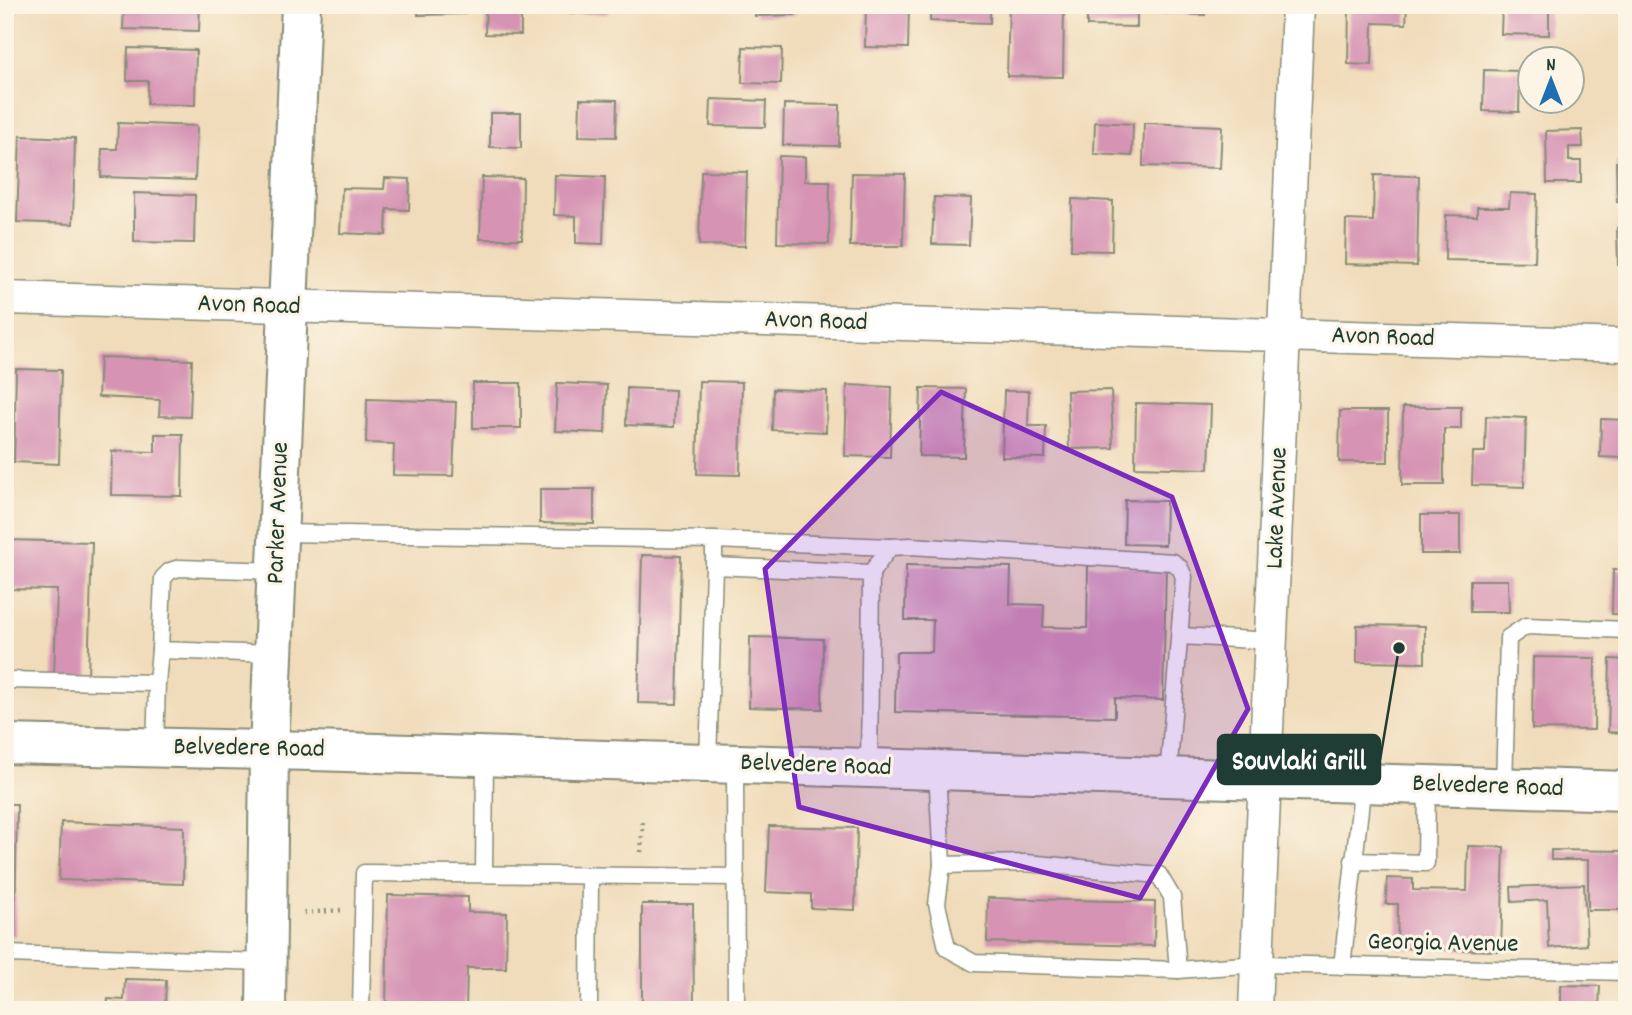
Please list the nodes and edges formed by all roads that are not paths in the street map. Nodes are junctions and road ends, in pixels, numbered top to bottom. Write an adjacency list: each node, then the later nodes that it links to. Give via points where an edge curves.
1 (1298, 5): 5 (street, Lake Avenue)
2 (299, 9): 4 (main road, Parker Avenue)
3 (5, 298): 4 (street, Avon Road)
4 (288, 307): 5 (street, Avon Road); 7 (main road, Parker Avenue)
5 (1285, 336): 6 (street, Avon Road); 15 (street, Lake Avenue)
6 (1627, 345)
7 (279, 533): 8 (lane); 11 (main road, Parker Avenue)
8 (714, 540): 9 (lane); 10 (lane)
9 (890, 547): 12 (lane); 14 (lane, via 1173,562 1184,577)
10 (714, 566): 12 (lane); 24 (lane)
11 (277, 571): 16 (lane, via 170,571 163,578); 17 (main road, Parker Avenue)
12 (871, 573): 25 (lane)
13 (1627, 630): 31 (lane, via 1526,626 1508,638)
14 (1180, 636): 15 (lane); 27 (lane)
15 (1273, 640): 28 (street, Lake Avenue)
16 (160, 650): 17 (lane); 19 (lane)
17 (273, 654): 22 (main road, Parker Avenue)
18 (5, 680): 19 (lane)
19 (157, 683): 21 (lane)
20 (5, 744): 21 (main road, Belvedere Road)
21 (155, 747): 22 (main road, Belvedere Road)
22 (270, 750): 23 (main road, Belvedere Road); 39 (main road, Parker Avenue)
23 (485, 756): 24 (main road, Belvedere Road); 35 (lane)
24 (721, 764): 25 (main road, Belvedere Road); 37 (lane)
25 (869, 768): 26 (main road, Belvedere Road)
26 (937, 770): 27 (main road, Belvedere Road); 34 (lane, Georgia Avenue)
27 (1168, 777): 28 (main road, Belvedere Road)
28 (1267, 780): 29 (main road, Belvedere Road); 40 (street, Lake Avenue)
29 (1363, 783): 30 (main road, Belvedere Road); 33 (lane)
30 (1427, 785): 31 (main road, Belvedere Road); 33 (lane, via 1426,863)
31 (1504, 788): 32 (main road, Belvedere Road)
32 (1627, 791)
33 (1353, 861): 41 (lane)
34 (942, 865): 42 (lane, via 1026,863 1159,875 1172,897); 42 (lane, Georgia Avenue, via 937,904 947,948 974,963)
35 (484, 874): 36 (lane); 45 (lane, via 364,873)
36 (590, 877): 37 (lane); 46 (lane)
37 (736, 877): 47 (lane)
38 (5, 954): 39 (lane)
39 (266, 962): 44 (main road, Parker Avenue)
40 (1257, 964): 41 (lane, Georgia Avenue); 42 (lane, Georgia Avenue); 48 (street, Lake Avenue)
41 (1342, 966): 43 (lane, Georgia Avenue)
42 (1178, 970)
43 (1627, 972)
44 (266, 1010)
45 (361, 1010)
46 (589, 1010)
47 (736, 1010)
48 (1255, 1010)

